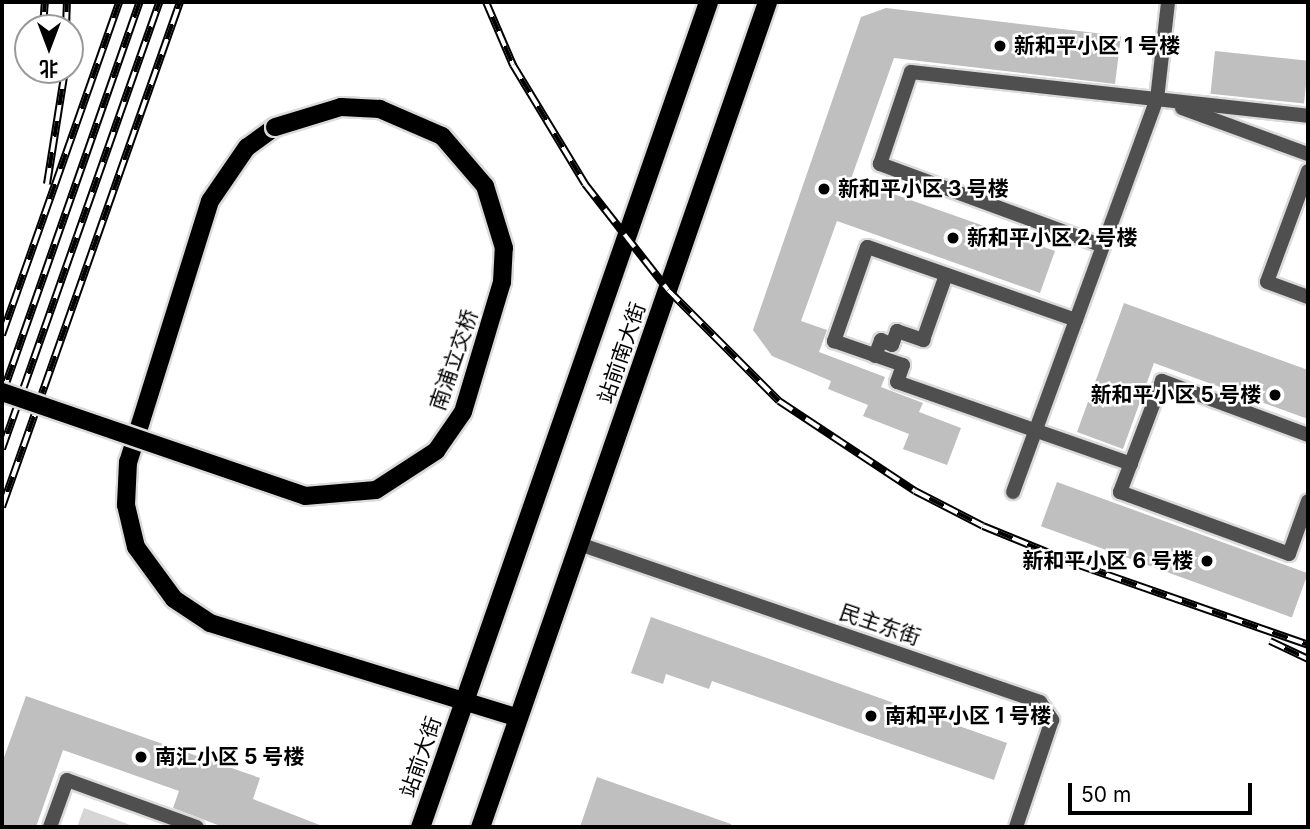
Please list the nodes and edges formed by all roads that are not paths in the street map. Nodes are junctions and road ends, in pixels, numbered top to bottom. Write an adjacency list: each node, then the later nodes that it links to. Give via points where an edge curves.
1 (708, 2): 20 (highway, 站前南大街)
2 (767, 2): 19 (highway, 站前南大街)
3 (1168, 2): 4 (street)
4 (1157, 99): 5 (street); 6 (street); 8 (street); 8 (street, via 911,72 880,164)
5 (1308, 116)
6 (1308, 154)
7 (1308, 171): 10 (street, via 1267,282)
8 (1103, 246): 11 (street)
9 (946, 275): 11 (street); 12 (street, via 923,340 897,331 892,345 881,340); 12 (street, via 867,247 834,341)
10 (1308, 297)
11 (1076, 320): 14 (street)
12 (875, 356): 14 (street, via 903,365 897,382)
13 (2, 392): 20 (main road, 南浦立交桥, bridge, via 304,496 376,490 436,451 463,412 502,282 504,248 485,186 442,136 380,109 341,107 275,127 247,147 210,201 128,462 130,526 159,584 210,623)
14 (1036, 431): 16 (street); 17 (street)
15 (1308, 435): 16 (street, via 1161,381)
16 (1131, 464): 18 (street, via 1120,492 1289,554)
17 (1013, 492)
18 (1308, 501)
19 (579, 544): 21 (highway, 站前南大街); 26 (street, 民主东街, via 1040,702 1052,720)
20 (464, 701): 21 (main road, 南浦立交桥); 24 (highway, 站前大街)
21 (518, 718): 25 (highway)
22 (50, 827): 23 (street, via 67,780)
23 (197, 827)
24 (420, 827)
25 (480, 827)
26 (1016, 827)

